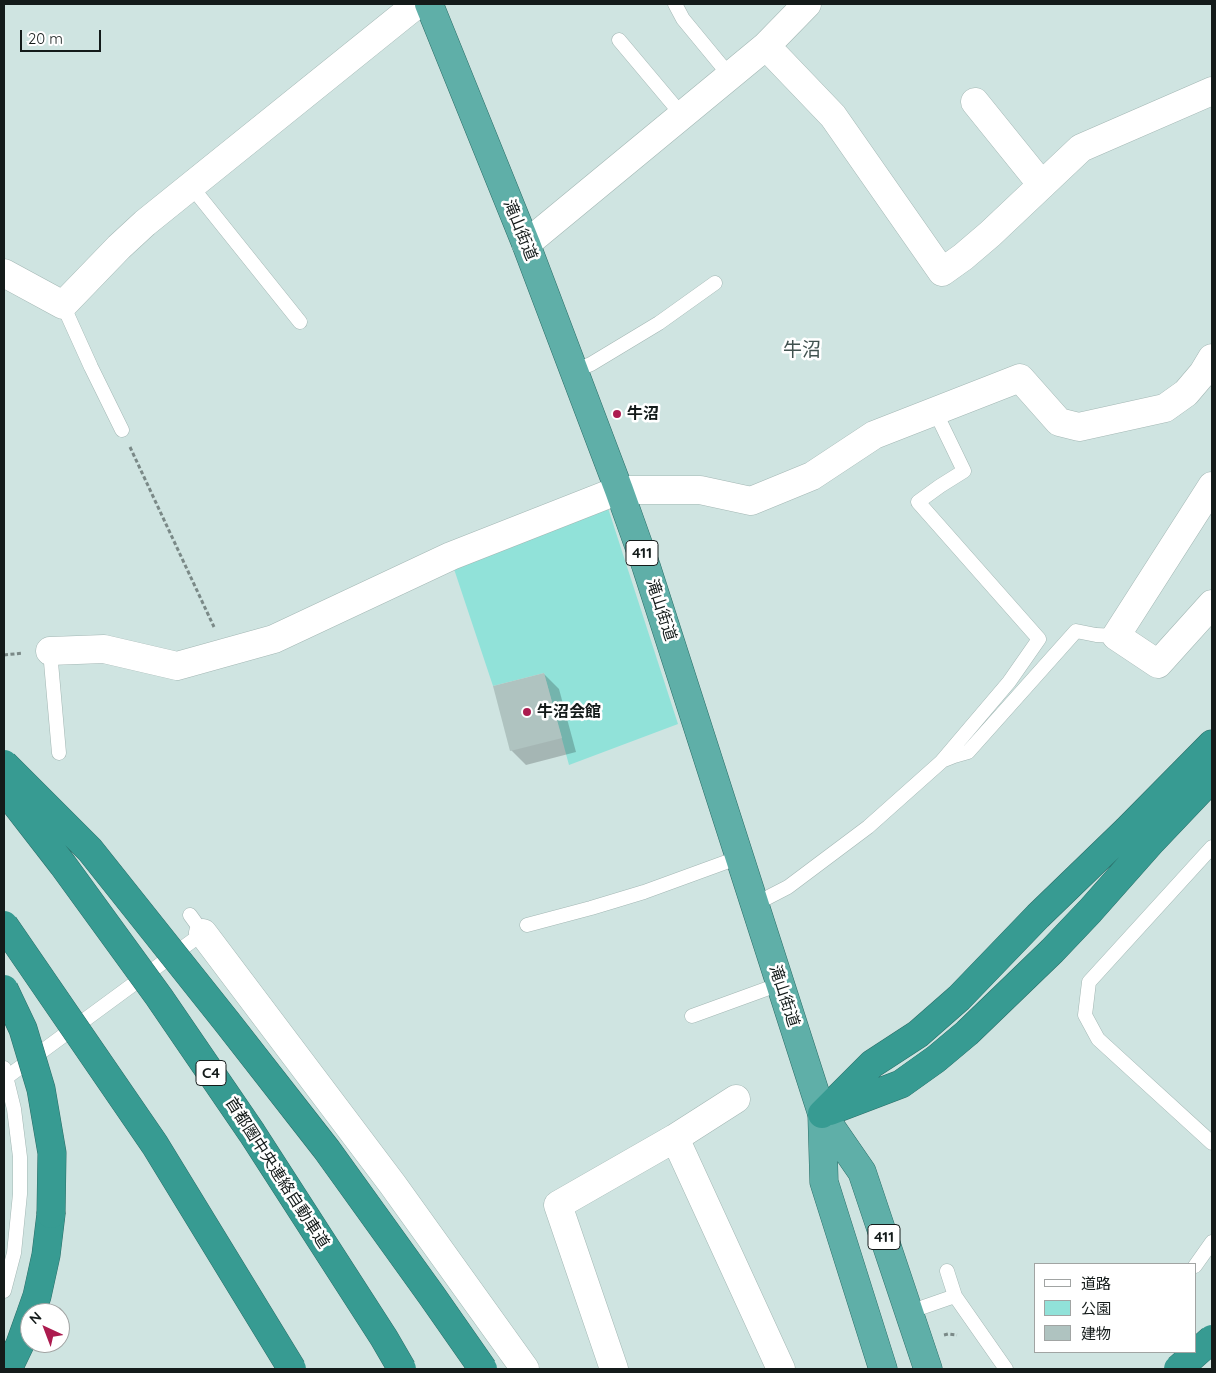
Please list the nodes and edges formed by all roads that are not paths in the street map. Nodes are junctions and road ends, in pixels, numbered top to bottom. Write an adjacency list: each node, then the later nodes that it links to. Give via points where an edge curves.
1 (417, 4): 12 (street)
2 (429, 4): 13 (highway, 滝山街道 / 411)
3 (675, 4): 7 (lane, via 683,19)
4 (807, 4): 6 (street)
5 (619, 40): 10 (lane)
6 (766, 46): 7 (street); 11 (street, via 833,116 942,272 990,234)
7 (730, 76): 10 (street)
8 (1212, 92): 11 (street, via 1081,148)
9 (975, 102): 11 (street)
10 (682, 115): 13 (street)
11 (1042, 185)
12 (191, 186): 16 (street, via 132,235); 17 (lane)
13 (526, 244): 19 (highway, 滝山街道 / 411)
14 (4, 274): 16 (street)
15 (715, 283): 19 (lane, via 651,328)
16 (63, 305): 21 (lane)
17 (300, 322)
18 (1212, 358): 20 (street, via 1186,393 1165,408 1080,427 1059,422 1020,378)
19 (574, 371): 23 (highway, 滝山街道 / 411)
20 (936, 411): 23 (street, via 874,436 812,476 751,502 700,490); 29 (lane, via 964,471 918,502 1039,639 1009,682)
21 (122, 430)
22 (1212, 486): 25 (street)
23 (619, 490): 26 (street, via 451,556 274,639 177,666 104,650); 34 (highway, 滝山街道 / 411, via 650,575)
24 (1212, 604): 25 (street, via 1158,664)
25 (1116, 636): 29 (lane, via 1076,630 968,752)
26 (50, 651): 28 (lane)
27 (1212, 744): 44 (highway, via 959,998 918,1034 872,1064)
28 (58, 753)
29 (941, 762): 35 (lane, via 868,827 788,887)
30 (4, 764): 63 (highway, bridge, via 90,850 221,1014 327,1150)
31 (1212, 778): 44 (highway, via 1052,951 959,1040 901,1084)
32 (4, 789): 62 (highway, 首都圏中央連絡自動車道 / C4, bridge, via 74,880 247,1125)
33 (1212, 847): 46 (lane, via 1089,982 1085,1015 1098,1039)
34 (740, 857): 35 (highway, 滝山街道 / 411); 37 (lane, via 644,892)
35 (755, 904): 39 (highway, 滝山街道 / 411)
36 (197, 924): 42 (lane); 64 (street)
37 (527, 924)
38 (4, 925): 61 (highway, bridge, via 155,1145)
39 (780, 984): 41 (lane); 44 (highway, 滝山街道 / 411)
40 (4, 988): 52 (highway, bridge, via 23,1029 41,1088 52,1153 52,1214)
41 (692, 1016)
42 (5, 1072): 50 (lane, via 20,1157 20,1194 14,1253)
43 (736, 1099): 45 (street)
44 (822, 1114): 53 (highway, 滝山街道 / 411, via 862,1172); 67 (highway, 滝山街道 / 411, via 824,1182)
45 (675, 1138): 65 (street, via 558,1204); 66 (street)
46 (1212, 1143)
47 (1212, 1242): 48 (lane)
48 (1196, 1265)
49 (948, 1272): 51 (lane)
50 (4, 1291)
51 (954, 1296): 53 (lane); 69 (lane)
52 (34, 1303)
53 (909, 1312): 68 (highway, 滝山街道 / 411)
54 (1212, 1338): 58 (highway, bridge)
55 (1196, 1340): 59 (lane)
56 (20, 1344): 60 (highway)
57 (1196, 1353): 70 (highway, bridge)
58 (1196, 1353)
59 (1212, 1356)
60 (8, 1369)
61 (292, 1369)
62 (402, 1369)
63 (483, 1369)
64 (526, 1369)
65 (614, 1369)
66 (781, 1369)
67 (883, 1369)
68 (928, 1369)
69 (1006, 1369)
70 (1178, 1369)

